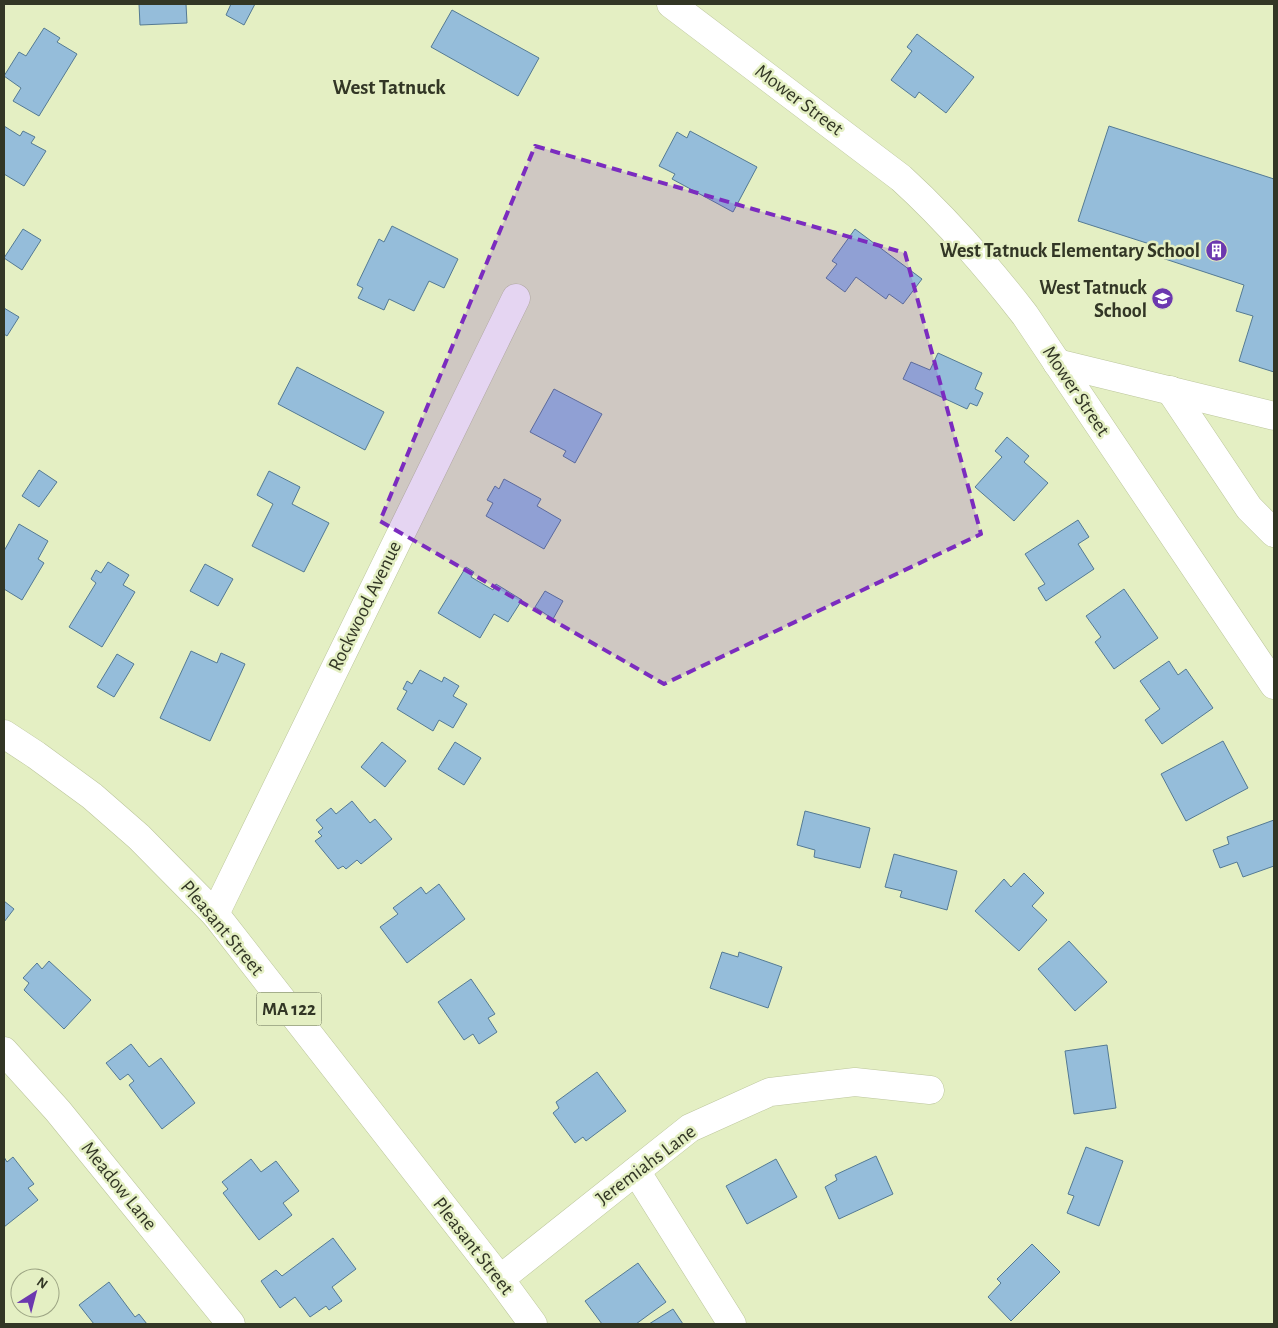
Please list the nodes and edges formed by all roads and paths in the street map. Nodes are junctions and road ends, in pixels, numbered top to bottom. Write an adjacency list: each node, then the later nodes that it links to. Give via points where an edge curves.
1 (672, 4): 3 (street, Mower Street, via 902,178 932,206 991,272)
2 (516, 298): 9 (street, Rockwood Avenue)
3 (1057, 363): 4 (street); 7 (street, Mower Street)
4 (1170, 390): 5 (street); 6 (street, via 1249,508)
5 (1274, 416)
6 (1274, 533)
7 (1274, 685)
8 (4, 734): 9 (street, Pleasant Street / MA 122, via 36,755 139,837)
9 (215, 914): 13 (street, Pleasant Street / MA 122)
10 (4, 1051): 14 (street, Meadow Lane, via 58,1111)
11 (930, 1090): 12 (street, Jeremiahs Lane, via 855,1082 770,1092 690,1128)
12 (636, 1171): 13 (street, Jeremiahs Lane); 16 (street)
13 (500, 1279): 15 (street, Pleasant Street / MA 122)
14 (231, 1324)
15 (533, 1324)
16 (732, 1324)

